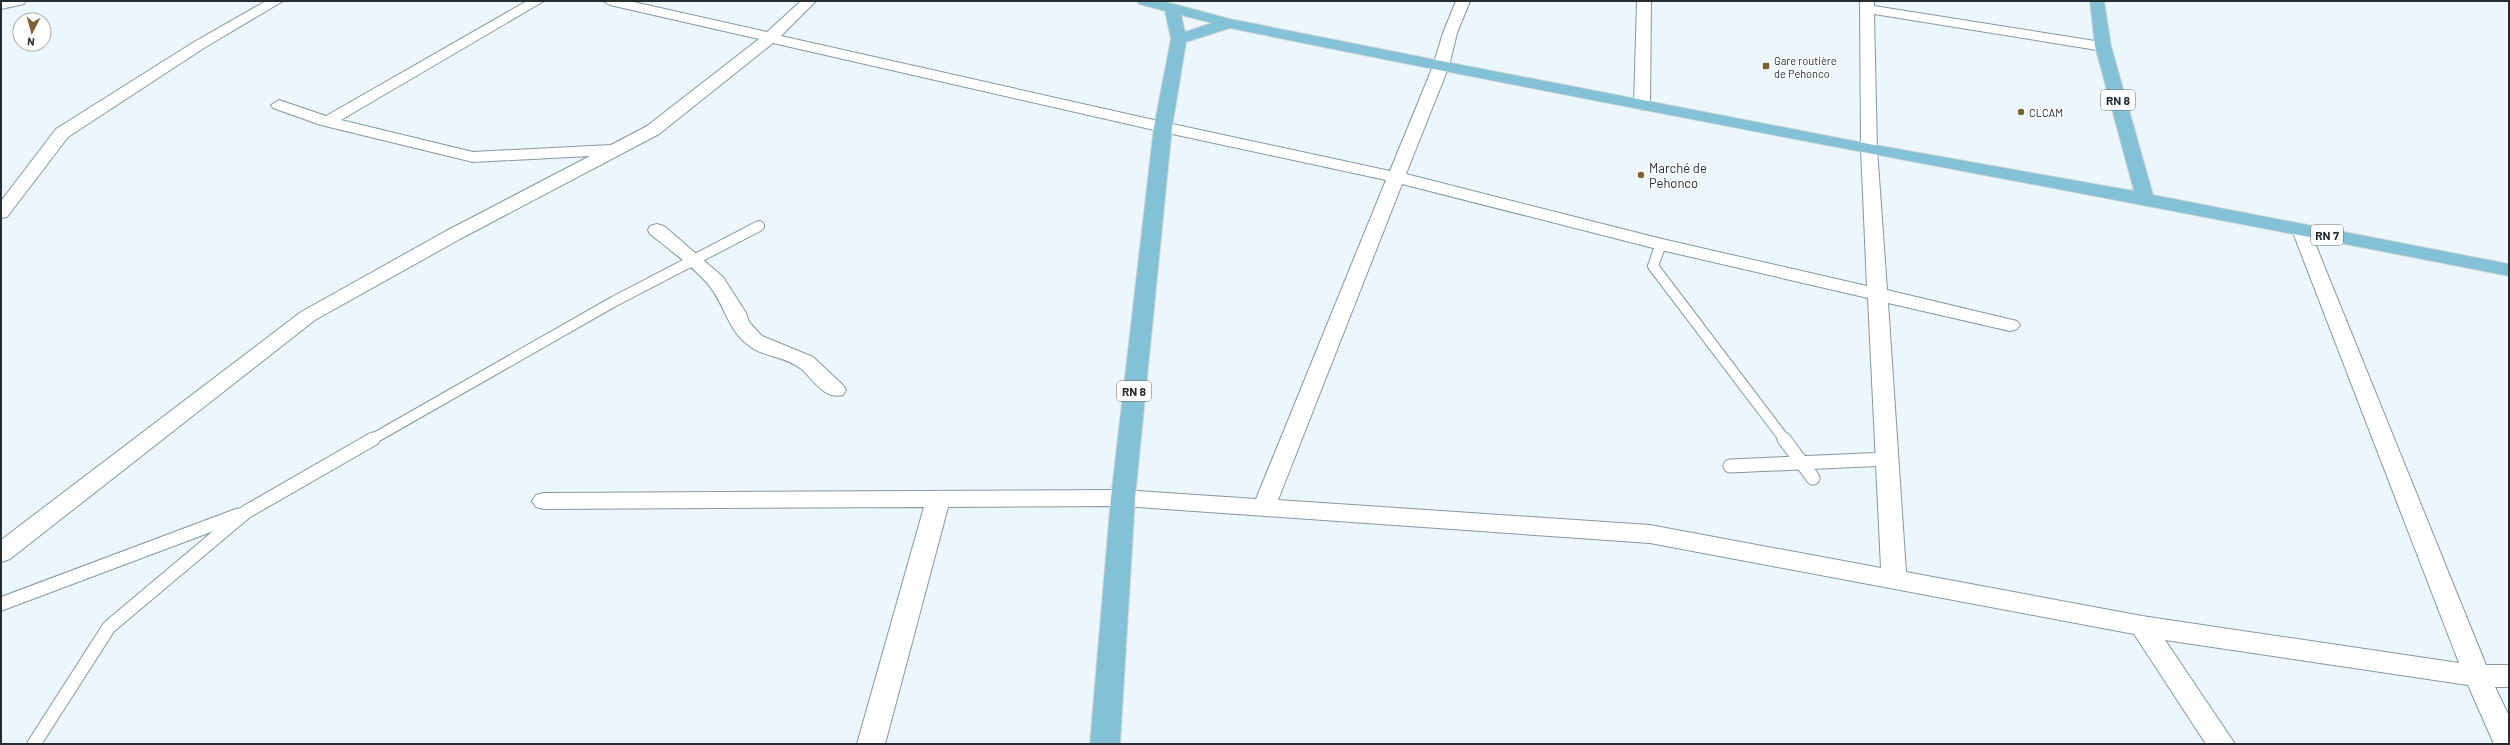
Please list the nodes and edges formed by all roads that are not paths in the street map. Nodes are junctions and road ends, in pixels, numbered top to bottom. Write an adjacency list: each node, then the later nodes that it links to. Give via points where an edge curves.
1 (19, 1): 10 (street)
2 (276, 1): 26 (street, via 199,45 62,133)
3 (538, 1): 20 (street)
4 (610, 1): 14 (street)
5 (809, 1): 14 (street)
6 (1144, 1): 12 (main road)
7 (1463, 1): 17 (street, via 1450,33)
8 (1644, 1): 19 (street)
9 (2097, 1): 16 (main road, RN 8)
10 (1, 5)
11 (1867, 5): 16 (street); 22 (street)
12 (1172, 9): 13 (main road); 15 (main road, RN 8)
13 (1229, 23): 15 (main road); 17 (main road)
14 (771, 36): 21 (street); 23 (street, via 653,130)
15 (1179, 39): 21 (main road, RN 8)
16 (2104, 46): 25 (main road, RN 8)
17 (1441, 66): 19 (main road); 24 (street)
18 (280, 105): 20 (street)
19 (1642, 105): 22 (main road)
20 (327, 122): 23 (street, via 473,157)
21 (1163, 127): 24 (street); 40 (main road, RN 8)
22 (1869, 149): 25 (main road); 33 (street)
23 (616, 150): 45 (street, via 453,235 308,316)
24 (1396, 177): 30 (street); 43 (street)
25 (2145, 199): 29 (main road, RN 7)
26 (1, 214)
27 (759, 226): 31 (lane)
28 (657, 230): 31 (street)
29 (2301, 230): 32 (main road, RN 7); 49 (street)
30 (1660, 244): 33 (street); 37 (lane, via 1653,266)
31 (694, 260): 35 (street, via 716,281 736,313 739,324 756,341 806,362); 44 (lane, via 613,302)
32 (2509, 270)
33 (1878, 294): 34 (street); 36 (street)
34 (2010, 325)
35 (835, 390)
36 (1888, 459): 37 (lane); 46 (street)
37 (1801, 463): 38 (lane); 39 (lane)
38 (1730, 466)
39 (1813, 478)
40 (1123, 498): 41 (street); 43 (street); 53 (main road, RN 8)
41 (938, 500): 42 (street); 52 (street)
42 (544, 501)
43 (1264, 507): 46 (street, via 1650,534)
44 (246, 512): 47 (lane); 51 (lane, via 109,627)
45 (1, 553)
46 (1894, 579): 48 (street)
47 (1, 604)
48 (2142, 626): 49 (street); 54 (street)
49 (2477, 676): 50 (street); 55 (street)
50 (2509, 676)
51 (34, 744)
52 (871, 744)
53 (1105, 744)
54 (2221, 744)
55 (2508, 744)

